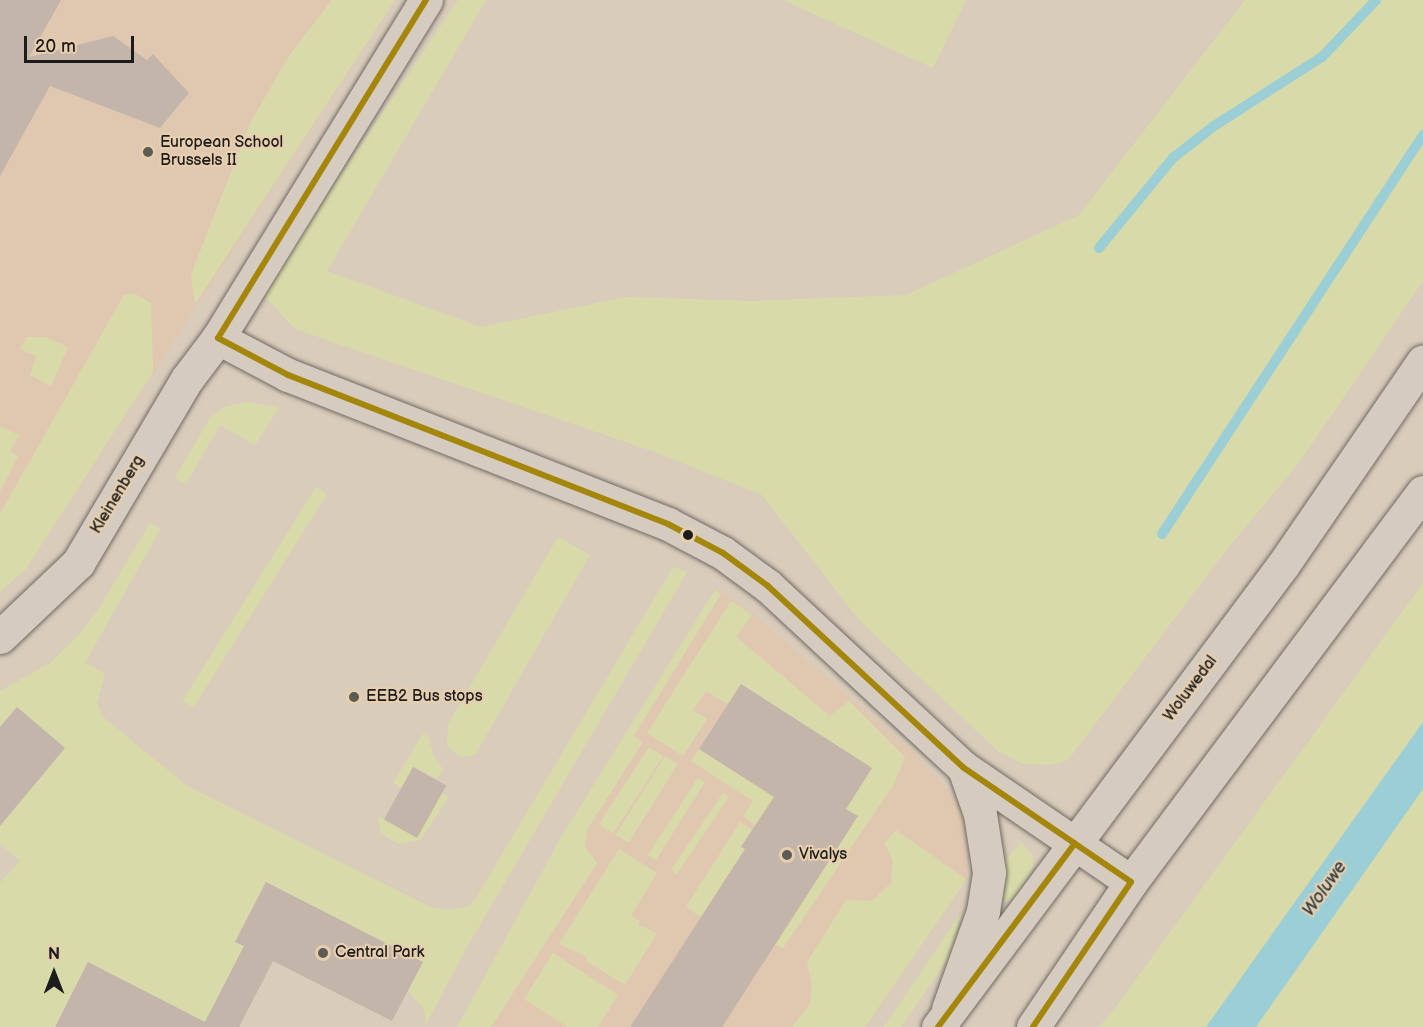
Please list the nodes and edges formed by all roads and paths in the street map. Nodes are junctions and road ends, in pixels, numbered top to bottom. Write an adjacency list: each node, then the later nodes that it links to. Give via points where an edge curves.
1 (426, 0): 2 (main road, Kleinenberg)
2 (218, 338): 5 (main road, Kleinenberg, via 187,379 78,563); 6 (main road, via 288,375 668,524 723,553 768,586)
3 (1423, 361): 7 (main road, Woluwedal, via 1283,565)
4 (1423, 492): 8 (main road)
5 (0, 637)
6 (964, 768): 7 (main road); 9 (main road, via 981,814 989,872 983,911)
7 (1075, 843): 8 (main road); 9 (main road, Woluwedal)
8 (1131, 882): 10 (main road)
9 (943, 1018)
10 (1033, 1027)

